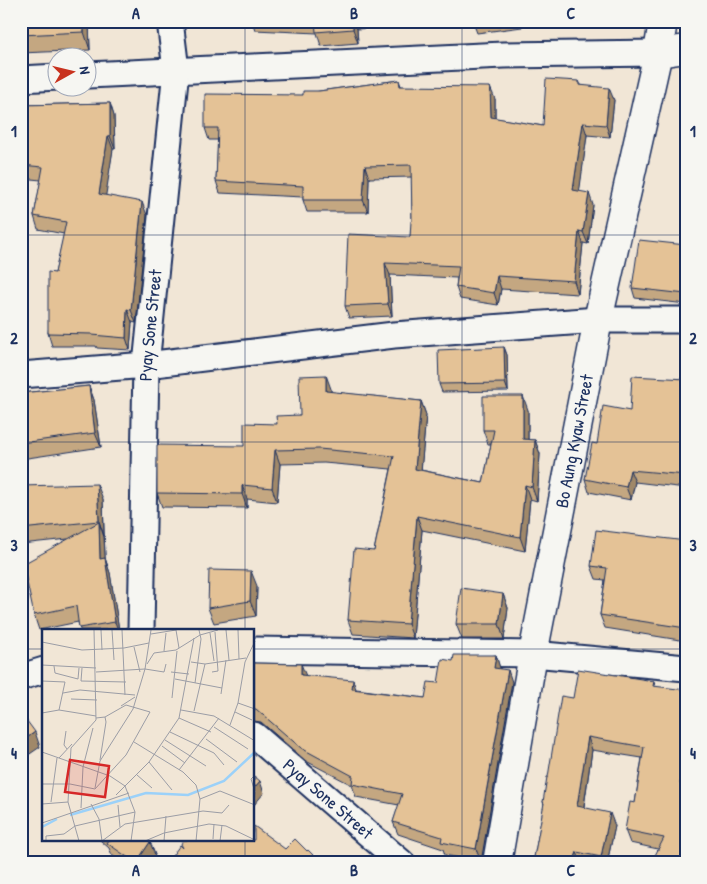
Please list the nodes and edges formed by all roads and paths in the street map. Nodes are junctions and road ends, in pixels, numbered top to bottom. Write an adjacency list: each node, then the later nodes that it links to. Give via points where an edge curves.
1 (170, 21): 5 (street, Pyay Sone Street)
2 (663, 21): 4 (street, Bo Aung Kyaw Street)
3 (686, 49): 4 (street)
4 (658, 53): 5 (street, via 503,55); 9 (street, Bo Aung Kyaw Street)
5 (176, 70): 6 (street); 11 (street, Pyay Sone Street)
6 (98, 74)
7 (48, 77): 8 (street)
8 (21, 78)
9 (598, 320): 10 (street); 11 (street, via 394,335); 15 (street, Bo Aung Kyaw Street)
10 (686, 320)
11 (146, 365): 12 (street); 13 (street, Pyay Sone Street)
12 (21, 375)
13 (141, 629)
14 (255, 650): 15 (street)
15 (533, 654): 16 (street); 21 (street, Bo Aung Kyaw Street)
16 (686, 668)
17 (42, 671): 18 (street)
18 (21, 677)
19 (255, 736): 20 (street, Pyay Sone Street)
20 (402, 863)
21 (497, 863)

